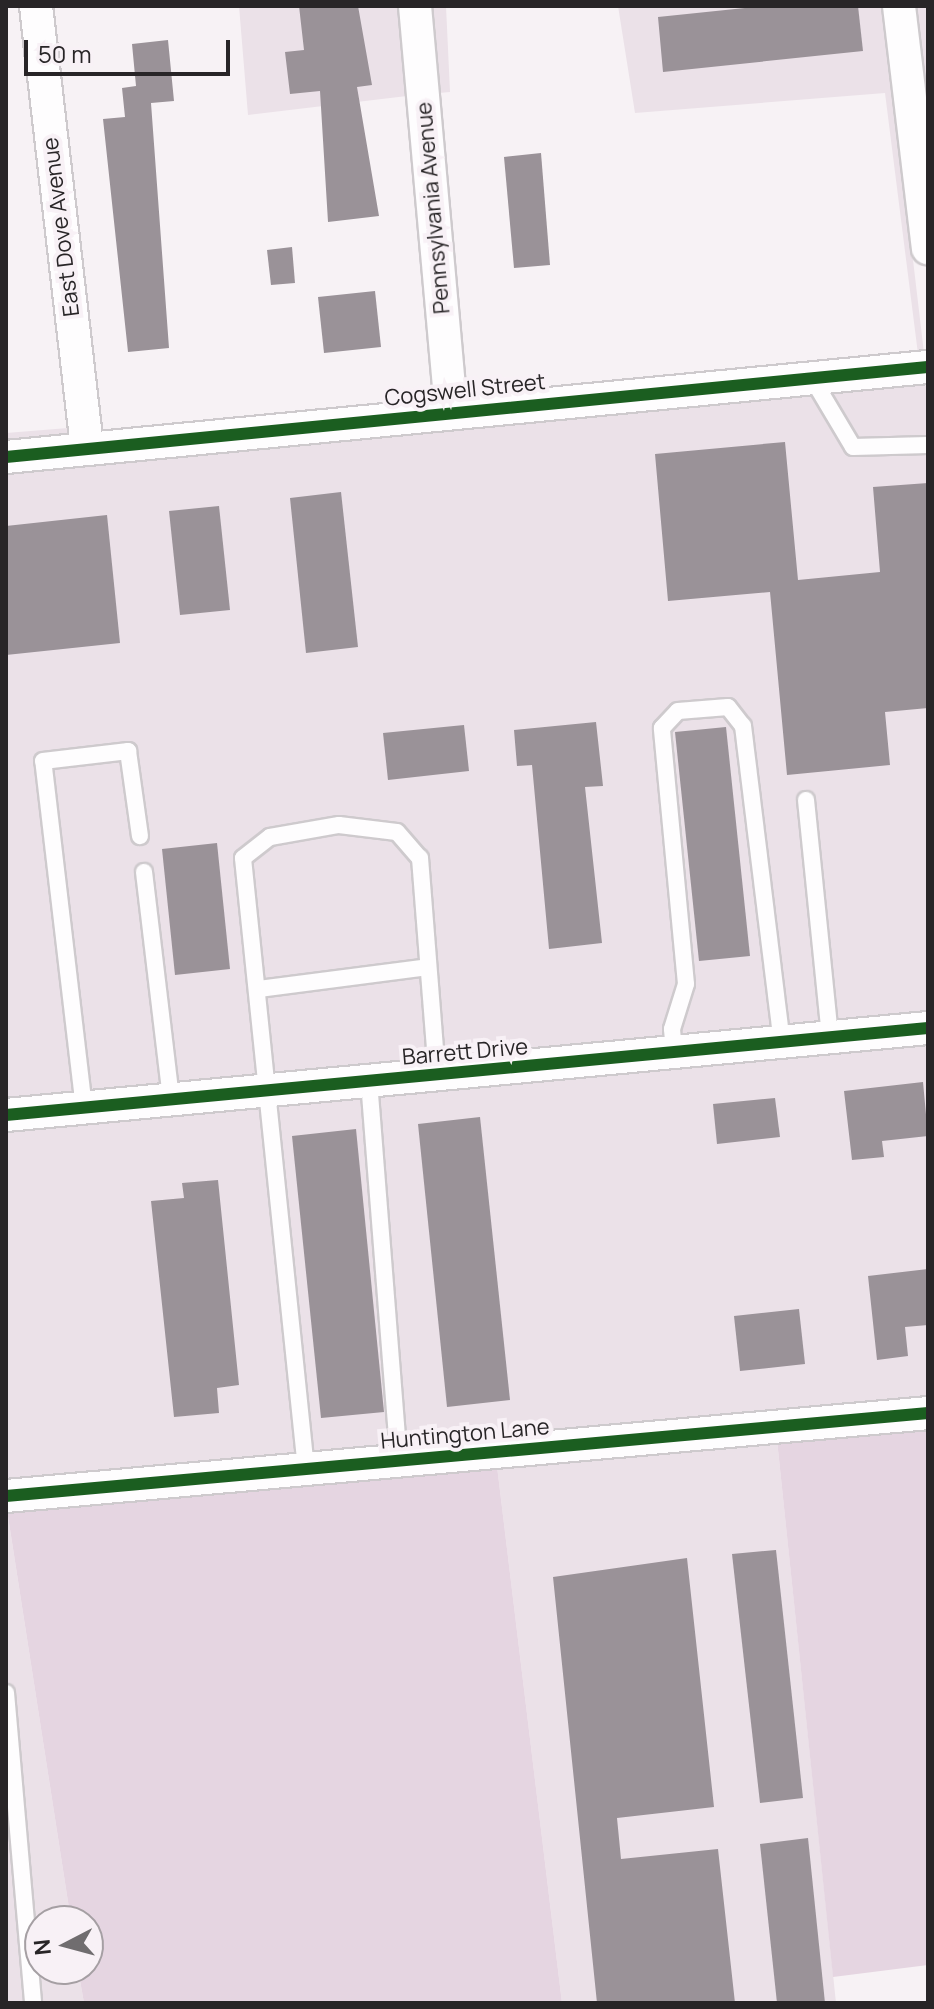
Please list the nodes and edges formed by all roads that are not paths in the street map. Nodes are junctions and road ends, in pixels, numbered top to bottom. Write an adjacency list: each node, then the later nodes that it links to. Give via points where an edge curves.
1 (36, 6): 9 (street, East Dove Avenue)
2 (415, 6): 7 (street, Pennsylvania Avenue)
3 (899, 6): 4 (street)
4 (928, 248)
5 (928, 367): 6 (street, Cogswell Street)
6 (812, 378): 7 (street, Cogswell Street); 8 (lane, via 853,447)
7 (451, 411): 9 (street, Cogswell Street)
8 (928, 445)
9 (87, 449): 10 (street, Cogswell Street)
10 (6, 457)
11 (806, 800): 17 (lane)
12 (140, 836): 24 (lane, via 128,751 43,761)
13 (144, 872): 23 (lane)
14 (428, 967): 15 (lane); 15 (lane, via 420,858 397,832 339,825 270,837 243,858); 20 (lane)
15 (259, 989): 22 (lane)
16 (928, 1028): 17 (street, Barrett Drive)
17 (830, 1037): 18 (street, Barrett Drive)
18 (782, 1042): 19 (street, Barrett Drive); 19 (lane, via 743,726 728,707 678,711 662,728 686,984 672,1029)
19 (674, 1052): 20 (street, Barrett Drive)
20 (437, 1074): 21 (street, Barrett Drive)
21 (369, 1081): 22 (street, Barrett Drive); 27 (lane)
22 (271, 1090): 23 (street, Barrett Drive); 28 (lane)
23 (171, 1099): 24 (street, Barrett Drive)
24 (84, 1108): 25 (street, Barrett Drive)
25 (6, 1115)
26 (928, 1413): 27 (street, Huntington Lane)
27 (399, 1461): 28 (street, Huntington Lane)
28 (306, 1469): 29 (street, Huntington Lane)
29 (6, 1496)
30 (6, 1693): 31 (lane)
31 (33, 2003)

